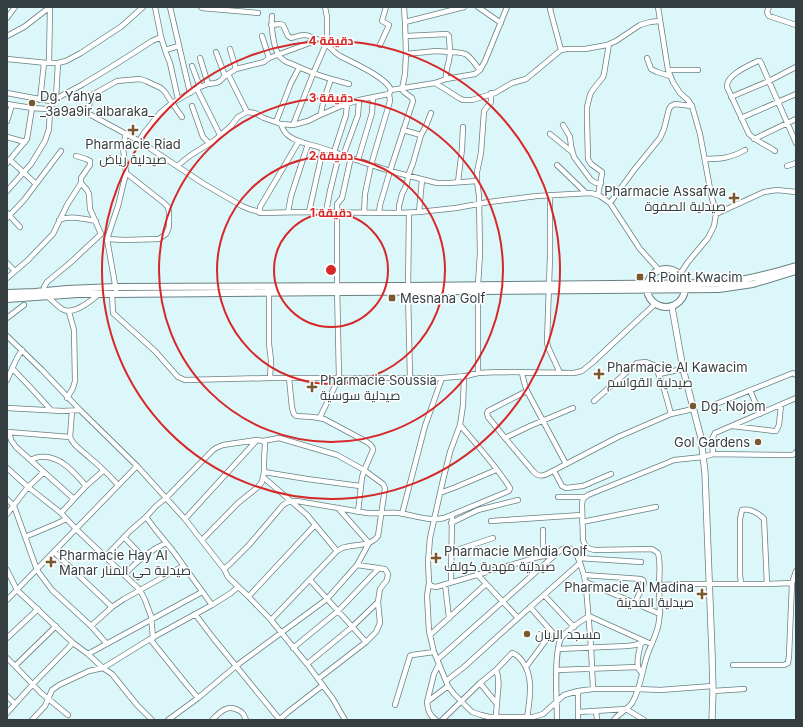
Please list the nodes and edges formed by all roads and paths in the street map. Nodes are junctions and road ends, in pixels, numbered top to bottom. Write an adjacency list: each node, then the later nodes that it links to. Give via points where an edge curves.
1 (15, 7): 18 (street)
2 (50, 7): 24 (street, via 24,27); 44 (street)
3 (143, 7): 45 (street, via 110,34 74,57)
4 (155, 7): 27 (street)
5 (170, 7): 32 (street)
6 (201, 7): 16 (street)
7 (325, 7): 29 (street)
8 (386, 7): 31 (street, via 382,21 389,25)
9 (404, 7): 20 (street)
10 (464, 7): 20 (street)
11 (478, 7): 21 (street)
12 (507, 7): 21 (street)
13 (551, 7): 35 (street)
14 (658, 7): 19 (street)
15 (769, 7): 23 (street, via 768,16)
16 (258, 13)
17 (272, 16): 22 (street)
18 (7, 18)
19 (659, 21): 30 (street, via 640,25); 51 (street)
20 (405, 22): 26 (street)
21 (500, 23): 50 (street)
22 (271, 25): 28 (street, via 283,25 291,38 309,35); 39 (street)
23 (796, 25)
24 (7, 36)
25 (262, 36): 41 (street)
26 (406, 36): 37 (street, via 447,34); 38 (street)
27 (161, 37): 33 (street); 71 (street)
28 (316, 39): 29 (street); 39 (street)
29 (326, 44): 53 (street); 64 (street, via 339,55 371,72 390,87)
30 (609, 44): 35 (street); 133 (street, via 604,74 592,91 586,120 588,159 602,172)
31 (380, 45)
32 (179, 46): 33 (street); 67 (street)
33 (165, 50): 72 (street)
34 (230, 50): 49 (street)
35 (561, 50): 66 (street, via 526,80 512,83)
36 (216, 52): 54 (street)
37 (450, 52): 38 (street); 50 (street, via 465,53); 57 (street)
38 (406, 54): 63 (street)
39 (279, 55): 41 (street); 47 (street, via 283,60)
40 (200, 58): 60 (street)
41 (269, 58): 49 (street, via 264,62)
42 (647, 58): 55 (street, via 651,69)
43 (7, 59): 44 (street)
44 (47, 63): 45 (street); 73 (street)
45 (58, 63): 71 (street)
46 (192, 66): 62 (street)
47 (299, 68): 53 (street); 91 (street, via 291,83)
48 (796, 68): 58 (street)
49 (236, 69): 54 (street)
50 (480, 70): 57 (street, via 475,74)
51 (668, 70): 52 (street); 55 (street)
52 (698, 70)
53 (312, 74): 56 (street); 93 (street)
54 (226, 75): 60 (street, via 220,81); 83 (street)
55 (670, 76): 80 (street)
56 (331, 79): 61 (street); 86 (street)
57 (446, 79): 59 (street)
58 (768, 81): 70 (street); 70 (street, via 758,61 728,79 726,84); 75 (street)
59 (435, 83): 63 (street); 66 (street, via 463,100 472,100)
60 (208, 84): 62 (street)
61 (349, 84)
62 (198, 88): 67 (street); 99 (street)
63 (402, 89): 64 (street); 96 (street, via 413,101)
64 (390, 92): 69 (street); 122 (street, via 390,102)
65 (7, 93): 73 (street)
66 (491, 93): 131 (street, via 491,102 484,111)
67 (190, 94): 72 (street)
68 (796, 94): 75 (street)
69 (373, 97): 74 (street); 119 (street, via 372,113)
70 (731, 97): 88 (street)
71 (56, 98): 73 (street, via 54,101)
72 (178, 99): 76 (street)
73 (40, 100)
74 (359, 100): 77 (street); 115 (street, via 358,115)
75 (778, 102): 88 (street); 92 (street)
76 (172, 103): 85 (street, via 161,88 146,80 117,81 92,95); 87 (street); 103 (street, via 160,113)
77 (347, 104): 86 (street); 113 (street)
78 (9, 105): 81 (street); 90 (street)
79 (192, 106): 106 (street, via 204,137)
80 (692, 106): 118 (street); 142 (street, via 671,106 660,138)
81 (32, 108): 82 (street); 105 (street)
82 (50, 109): 85 (street); 127 (street, via 49,129 45,141)
83 (248, 112): 91 (street); 99 (street)
84 (431, 113): 100 (street)
85 (87, 114): 97 (street)
86 (321, 114): 93 (street, via 308,121)
87 (182, 117)
88 (741, 118): 102 (street)
89 (796, 119): 92 (street)
90 (7, 121)
91 (279, 123): 93 (street); 104 (street, via 283,132)
92 (787, 123): 102 (street); 107 (street)
93 (293, 124)
94 (563, 124): 114 (street, via 570,137)
95 (463, 127): 132 (street)
96 (404, 130): 100 (street); 126 (street)
97 (126, 133): 103 (street); 128 (street, via 123,148)
98 (550, 134): 114 (street)
99 (220, 135): 106 (street)
100 (421, 135): 129 (street)
101 (7, 137): 105 (street)
102 (754, 139): 112 (street)
103 (139, 141): 124 (street)
104 (298, 141): 108 (street); 143 (street, via 260,207)
105 (25, 142): 120 (street)
106 (209, 143): 124 (street)
107 (796, 143)
108 (308, 144): 109 (street); 144 (street)
109 (323, 149): 113 (street); 145 (street)
110 (746, 150): 118 (street, via 726,158)
111 (61, 151): 134 (street)
112 (776, 151)
113 (334, 152): 115 (street)
114 (572, 152): 133 (street, via 591,180)
115 (341, 155): 117 (street); 146 (street)
116 (76, 156): 135 (street, via 90,161 81,178)
117 (351, 157): 119 (street); 148 (street, via 342,198 337,204)
118 (705, 159): 153 (street)
119 (358, 160): 122 (street)
120 (9, 161): 127 (street)
121 (796, 163): 125 (street)
122 (371, 165): 126 (street); 149 (street)
123 (557, 165): 138 (street)
124 (177, 166): 143 (street, via 232,200)
125 (787, 166)
126 (390, 171): 129 (street); 150 (street)
127 (23, 172): 134 (street); 136 (street)
128 (126, 173): 159 (street); 159 (street, via 168,207 169,226 166,234 159,239 124,240)
129 (408, 176): 130 (street); 151 (street)
130 (422, 180): 132 (street, via 449,184); 147 (street)
131 (477, 181): 132 (street); 141 (street)
132 (458, 182)
133 (601, 182): 140 (street)
134 (36, 184): 154 (street)
135 (81, 184): 155 (street); 156 (street, via 89,194 90,209)
136 (7, 191)
137 (796, 192): 153 (street, via 764,192)
138 (586, 193): 139 (street); 140 (street)
139 (550, 195): 141 (street); 169 (street)
140 (598, 195): 142 (street)
141 (479, 204): 147 (street); 170 (street)
142 (610, 204): 162 (street, via 640,248)
143 (260, 212): 144 (street)
144 (288, 212): 145 (street)
145 (309, 212): 146 (street)
146 (326, 212): 148 (street)
147 (419, 212): 152 (street)
148 (338, 213): 149 (street); 172 (street)
149 (364, 213): 150 (street)
150 (379, 213): 151 (street)
151 (398, 213): 152 (street)
152 (409, 213): 173 (street)
153 (716, 214): 165 (street, via 708,238)
154 (8, 216): 157 (street)
155 (59, 220): 156 (street, via 71,218); 163 (street, via 53,234)
156 (96, 221): 158 (street)
157 (20, 227)
158 (101, 234): 159 (street); 176 (street, via 47,282 44,287)
159 (107, 236): 174 (street)
160 (7, 264): 163 (street)
161 (796, 266): 168 (main road, via 738,281)
162 (659, 270): 165 (main road, via 670,269); 167 (main road, via 652,275)
163 (15, 271): 166 (street)
164 (796, 271): 168 (main road, via 734,287 719,289)
165 (680, 274): 168 (main road)
166 (7, 278)
167 (647, 286): 168 (main road); 169 (main road); 179 (main road, via 649,297)
168 (686, 286): 181 (main road, via 682,300)
169 (549, 287): 170 (main road); 190 (street, via 547,342)
170 (478, 288): 173 (main road); 188 (street)
171 (268, 289): 172 (main road); 174 (main road); 194 (street)
172 (338, 289): 173 (main road); 196 (street)
173 (408, 289): 197 (street)
174 (115, 291): 176 (main road, via 67,289); 177 (main road); 194 (street, via 113,313 155,350 178,378)
175 (7, 293): 176 (main road)
176 (46, 294): 177 (main road); 178 (main road); 182 (street, via 63,310)
177 (100, 294): 182 (street)
178 (7, 299)
179 (655, 304): 181 (main road, via 663,308); 190 (street, via 586,369 574,373)
180 (24, 305): 183 (street)
181 (672, 307): 186 (street)
182 (69, 312): 202 (street, via 74,330 75,381)
183 (7, 318)
184 (7, 336): 185 (street)
185 (22, 350): 187 (street); 202 (street)
186 (683, 368): 191 (street); 209 (street)
187 (10, 370): 199 (street); 210 (street)
188 (478, 373): 189 (street); 193 (street)
189 (522, 373): 190 (street); 201 (street)
190 (560, 373)
191 (659, 374): 204 (street, via 654,365 646,362 637,363); 213 (street)
192 (796, 375): 200 (street, via 793,373)
193 (464, 376): 198 (street); 217 (street)
194 (270, 378): 195 (street)
195 (289, 378): 196 (street); 215 (street, via 292,412 300,417)
196 (339, 378): 197 (street); 215 (street)
197 (410, 378): 198 (street)
198 (442, 378): 257 (street, via 424,426)
199 (7, 380)
200 (750, 390): 205 (street); 214 (street)
201 (527, 391): 216 (street); 221 (street, via 488,411 488,416)
202 (68, 398): 211 (street)
203 (796, 398): 206 (street)
204 (594, 401)
205 (716, 404)
206 (781, 405): 214 (street); 218 (street, via 776,431)
207 (7, 408): 210 (street)
208 (573, 408): 216 (street)
209 (693, 409): 213 (street); 226 (street)
210 (51, 410): 212 (street)
211 (80, 410): 212 (street); 229 (street)
212 (72, 411): 220 (street)
213 (671, 414): 228 (street, via 618,437)
214 (760, 414): 218 (street)
215 (320, 417): 231 (street, via 371,444 373,450)
216 (543, 420): 221 (street); 228 (street)
217 (460, 425): 232 (street); 242 (street)
218 (732, 426): 225 (street, via 715,433 712,439)
219 (8, 432): 220 (street); 227 (street, via 10,440)
220 (70, 437): 233 (street)
221 (505, 438): 234 (street, via 537,475 544,476)
222 (257, 440): 223 (street); 245 (street, via 216,448); 262 (street)
223 (263, 441): 231 (street, via 279,438 329,452); 236 (street)
224 (796, 452): 225 (street, via 791,455)
225 (712, 454): 226 (street)
226 (703, 457): 244 (street, via 670,461); 303 (street)
227 (31, 460): 235 (street); 239 (street, via 40,457 59,460)
228 (566, 464): 234 (street)
229 (137, 466): 238 (street); 245 (street)
230 (7, 468): 241 (street)
231 (364, 470): 240 (street); 255 (street, via 385,488)
232 (496, 470): 242 (street); 258 (street, via 510,488 509,491)
233 (103, 471): 238 (street); 239 (street)
234 (554, 471): 237 (street, via 562,486 566,488 583,486)
235 (44, 472): 241 (street); 247 (street)
236 (264, 474): 240 (street); 249 (street); 273 (street, via 258,487 238,503)
237 (611, 474)
238 (118, 485): 268 (street)
239 (86, 486): 247 (street)
240 (360, 486): 253 (street)
241 (28, 487): 250 (street); 254 (street)
242 (440, 493): 263 (street)
243 (558, 497): 244 (street)
244 (585, 497): 259 (street)
245 (166, 498): 260 (street); 262 (street)
246 (7, 499): 250 (street)
247 (74, 499): 254 (street)
248 (518, 500): 266 (street, via 478,510)
249 (291, 501): 252 (street); 267 (street); 289 (street, via 283,505 249,545)
250 (14, 506): 256 (street); 270 (street)
251 (656, 507): 265 (street)
252 (338, 508): 253 (street); 275 (street)
253 (358, 512): 255 (street)
254 (61, 513): 261 (street)
255 (382, 513): 257 (street); 275 (street, via 378,536)
256 (7, 514)
257 (402, 514): 263 (street)
258 (452, 515): 263 (street); 266 (street)
259 (582, 515): 264 (street); 265 (street)
260 (146, 517): 271 (street); 274 (street)
261 (66, 519): 268 (street); 270 (street)
262 (185, 519): 273 (street)
263 (434, 520): 299 (street, via 428,562)
264 (491, 522)
265 (582, 522): 306 (street, via 584,545 588,548 648,548 656,551 659,555)
266 (451, 523): 278 (street)
267 (315, 525): 276 (street); 312 (street)
268 (76, 529): 277 (street); 280 (street)
269 (543, 530): 281 (street)
270 (25, 537): 291 (street)
271 (124, 537): 280 (street); 282 (street)
272 (493, 538): 278 (street)
273 (202, 540): 289 (street)
274 (166, 543): 282 (street); 287 (street)
275 (369, 543): 276 (street); 286 (street)
276 (337, 551): 296 (street)
277 (54, 552): 291 (street); 319 (street)
278 (451, 552): 297 (street)
279 (555, 555): 281 (street); 283 (street, via 567,548 575,552); 316 (street)
280 (106, 556): 294 (street)
281 (543, 556): 293 (street)
282 (143, 557): 294 (street)
283 (578, 558): 284 (street); 285 (street)
284 (641, 562)
285 (580, 563): 295 (street); 311 (street)
286 (357, 565): 288 (street); 313 (street)
287 (183, 566): 309 (street); 310 (street)
288 (379, 568): 315 (street, via 385,569 388,574 380,589); 322 (street)
289 (224, 569): 307 (street)
290 (7, 570): 308 (street)
291 (37, 570): 308 (street); 331 (street, via 52,590)
292 (796, 571): 300 (street)
293 (477, 574): 297 (street); 302 (street)
294 (124, 575): 309 (street)
295 (584, 575): 298 (street); 317 (street, via 642,579 644,583)
296 (310, 580): 313 (street); 329 (street)
297 (451, 582): 301 (street)
298 (586, 582): 317 (street); 325 (street)
299 (429, 583): 301 (street, via 434,587); 336 (street, via 427,600)
300 (792, 583): 305 (street); 353 (street, via 788,663)
301 (445, 584): 326 (street)
302 (486, 584): 316 (street); 326 (street)
303 (709, 584): 304 (street); 306 (street); 369 (street)
304 (741, 584): 305 (street); 305 (street, via 740,524 744,509 764,519)
305 (767, 584)
306 (659, 585): 324 (street)
307 (238, 587): 312 (street); 318 (street)
308 (17, 590): 314 (street); 321 (street)
309 (140, 590): 319 (street); 328 (street)
310 (202, 592): 318 (street); 328 (street)
311 (544, 595): 320 (street); 333 (street)
312 (249, 596): 329 (street)
313 (327, 599): 322 (street); 335 (street)
314 (7, 600)
315 (378, 602): 332 (street); 340 (street, via 380,623 376,632)
316 (503, 602): 327 (street); 351 (street)
317 (635, 604): 324 (street)
318 (212, 605): 323 (street)
319 (112, 607): 331 (street)
320 (530, 607): 327 (street); 334 (street)
321 (38, 609): 330 (street); 337 (street)
322 (338, 611): 332 (street); 345 (street)
323 (195, 614): 338 (street); 355 (street)
324 (660, 614): 344 (street, via 658,628)
325 (589, 616): 333 (street); 341 (street); 346 (street)
326 (449, 618): 336 (street)
327 (518, 618): 364 (street)
328 (152, 619): 338 (street); 343 (street)
329 (271, 620): 335 (street)
330 (56, 626): 342 (street); 354 (street)
331 (91, 626): 343 (street)
332 (352, 627): 340 (street); 352 (street)
333 (574, 627): 339 (street)
334 (552, 632): 339 (street); 356 (street)
335 (281, 633): 345 (street); 355 (street)
336 (430, 635): 348 (street)
337 (7, 638)
338 (151, 638): 358 (street); 375 (street)
339 (560, 641): 347 (street)
340 (366, 642): 363 (street)
341 (643, 642): 344 (street); 346 (street); 357 (street)
342 (73, 643): 349 (street); 366 (street)
343 (107, 644): 349 (street)
344 (651, 644): 362 (street)
345 (293, 648): 352 (street)
346 (591, 648): 347 (street); 359 (street)
347 (558, 649): 361 (street)
348 (434, 652): 351 (street); 382 (street, via 410,656)
349 (88, 654): 358 (street)
350 (7, 658): 354 (street)
351 (438, 662): 364 (street); 378 (street)
352 (307, 664): 363 (street)
353 (733, 665)
354 (16, 666): 366 (street)
355 (236, 666): 375 (street); 395 (street)
356 (526, 667): 360 (street, via 512,653); 389 (street, via 530,679)
357 (638, 667): 359 (street); 362 (street)
358 (103, 668): 376 (street, via 89,671 59,685 52,690); 391 (street, via 112,674)
359 (592, 668): 361 (street); 370 (street)
360 (496, 670): 365 (street); 381 (street, via 499,683)
361 (557, 670): 379 (street)
362 (642, 673): 371 (street)
363 (318, 679): 367 (street)
364 (446, 681): 368 (street)
365 (480, 683): 377 (street); 381 (street)
366 (33, 684): 376 (street); 380 (street)
367 (323, 685): 395 (street); 396 (street)
368 (448, 686): 377 (street); 378 (street)
369 (713, 688): 371 (street); 373 (street); 404 (street)
370 (593, 689): 371 (street); 372 (street)
371 (639, 689): 383 (street)
372 (578, 690): 379 (street, via 564,695); 385 (street)
373 (744, 690)
374 (7, 696): 380 (street)
375 (198, 698): 392 (street)
376 (48, 700): 387 (street); 390 (street)
377 (461, 701): 388 (street, via 475,714); 398 (street)
378 (427, 702): 397 (street, via 430,714)
379 (557, 702): 389 (street, via 540,716); 399 (street)
380 (15, 704): 386 (street)
381 (496, 704): 388 (street)
382 (395, 705)
383 (626, 709): 384 (street); 402 (street); 403 (street)
384 (596, 711): 385 (street); 401 (street)
385 (578, 712): 400 (street)
386 (7, 713)
387 (68, 715)
388 (496, 718): 389 (street)
389 (527, 719)
390 (32, 720)
391 (152, 720)
392 (168, 720)
393 (213, 720): 394 (street, via 224,710 232,707 241,712)
394 (246, 720)
395 (279, 720)
396 (345, 720)
397 (436, 720)
398 (442, 720)
399 (557, 720)
400 (578, 720)
401 (597, 720)
402 (614, 720)
403 (644, 720)
404 (712, 720)

